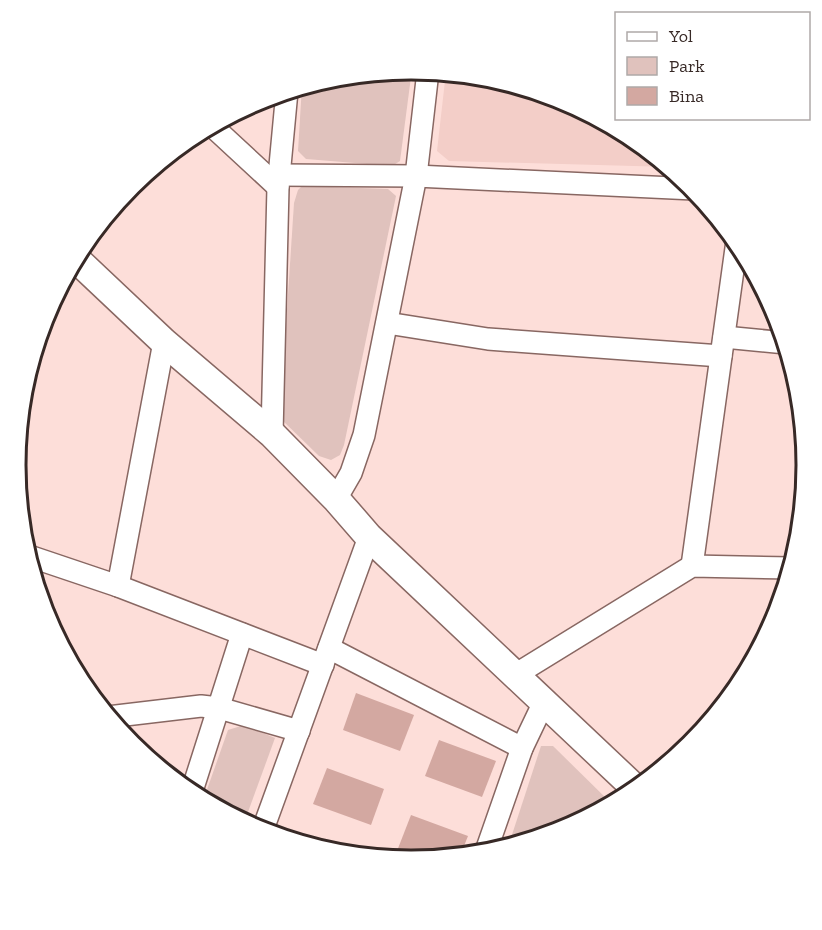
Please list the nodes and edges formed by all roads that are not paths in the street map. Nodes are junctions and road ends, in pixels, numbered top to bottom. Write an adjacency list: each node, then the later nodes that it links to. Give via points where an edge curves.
1 (427, 80): 4 (street)
2 (286, 100): 5 (street)
3 (218, 131): 5 (street)
4 (416, 176): 5 (street); 6 (street); 9 (street)
5 (279, 181): 13 (street)
6 (680, 188)
7 (735, 256): 12 (street)
8 (82, 264): 10 (main road)
9 (387, 322): 12 (street, via 488,339); 14 (street, via 364,435 351,473)
10 (164, 342): 13 (main road); 19 (street)
11 (777, 344): 12 (street)
12 (723, 347): 17 (street)
13 (272, 434): 14 (main road)
14 (336, 499): 15 (main road)
15 (369, 537): 21 (street); 22 (main road)
16 (38, 559): 19 (street)
17 (692, 566): 18 (street); 22 (street)
18 (782, 568)
19 (118, 586): 20 (street)
20 (242, 634): 21 (street); 24 (street)
21 (326, 657): 26 (street); 27 (street)
22 (514, 675): 23 (main road)
23 (544, 702): 27 (street); 28 (main road)
24 (219, 708): 25 (street, via 186,707); 26 (street); 29 (street)
25 (118, 716)
26 (299, 731): 30 (street)
27 (522, 748): 31 (street)
28 (629, 783)
29 (194, 784)
30 (266, 822)
31 (489, 842)

